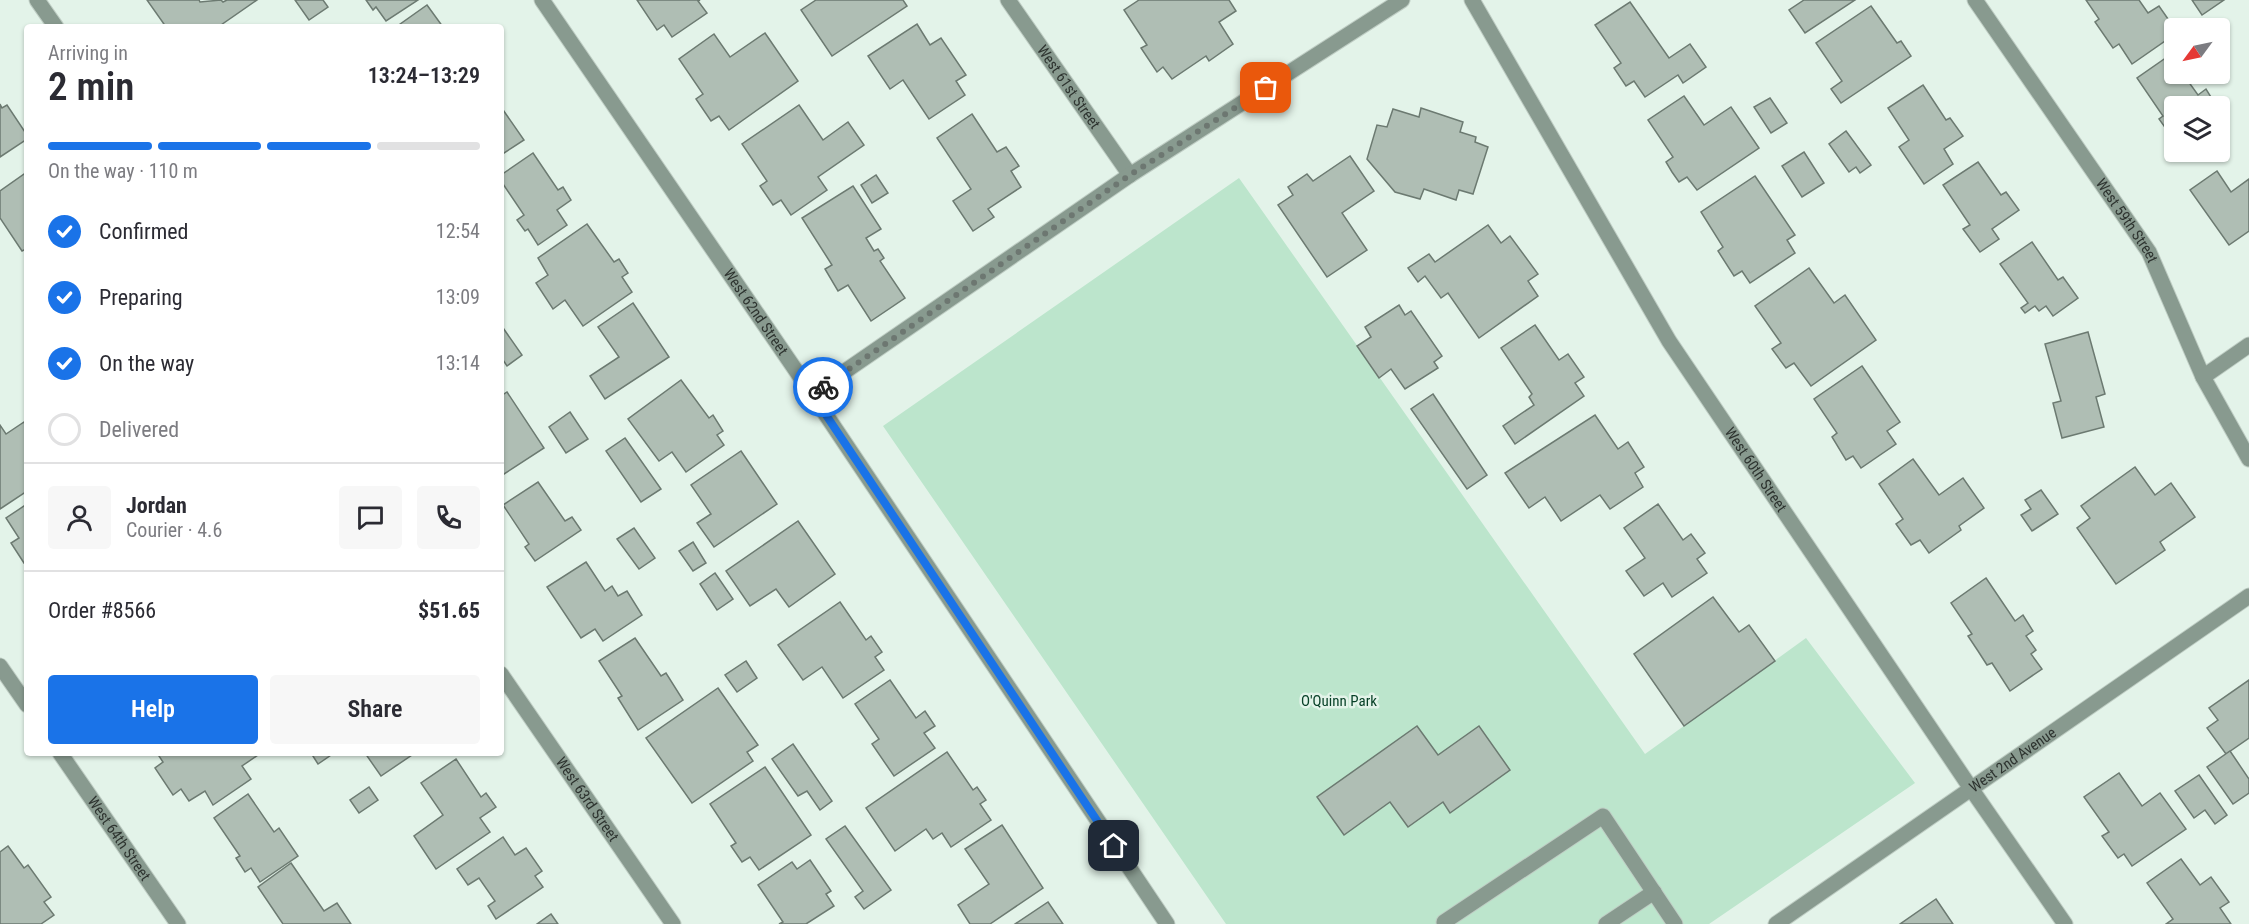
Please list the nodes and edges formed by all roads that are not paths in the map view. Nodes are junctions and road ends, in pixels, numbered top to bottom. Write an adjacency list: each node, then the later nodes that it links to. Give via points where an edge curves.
1 (37, 0): 7 (street)
2 (542, 0): 11 (street, West 62nd Street)
3 (1008, 0): 8 (street, West 61st Street)
4 (1402, 0): 8 (street)
5 (1472, 0): 18 (street, West 60th Street, via 1670,341)
6 (1975, 0): 10 (street, West 59th Street, via 2149,252)
7 (54, 24)
8 (1130, 175): 11 (street)
9 (2249, 345): 10 (street)
10 (2203, 377): 12 (street, West 59th Street)
11 (812, 394): 22 (street, West 62nd Street)
12 (2249, 459)
13 (2249, 596): 18 (street, West 2nd Avenue)
14 (0, 666): 16 (street)
15 (504, 678): 21 (street, West 63rd Street)
16 (24, 701)
17 (62, 756): 20 (street, West 64th Street)
18 (1972, 790): 26 (street, West 2nd Avenue); 27 (street, West 60th Street)
19 (1654, 892): 23 (street, via 1603,816); 24 (street); 25 (street)
20 (178, 924)
21 (673, 924)
22 (1167, 924)
23 (1446, 924)
24 (1606, 924)
25 (1675, 924)
26 (1776, 924)
27 (2065, 924)

